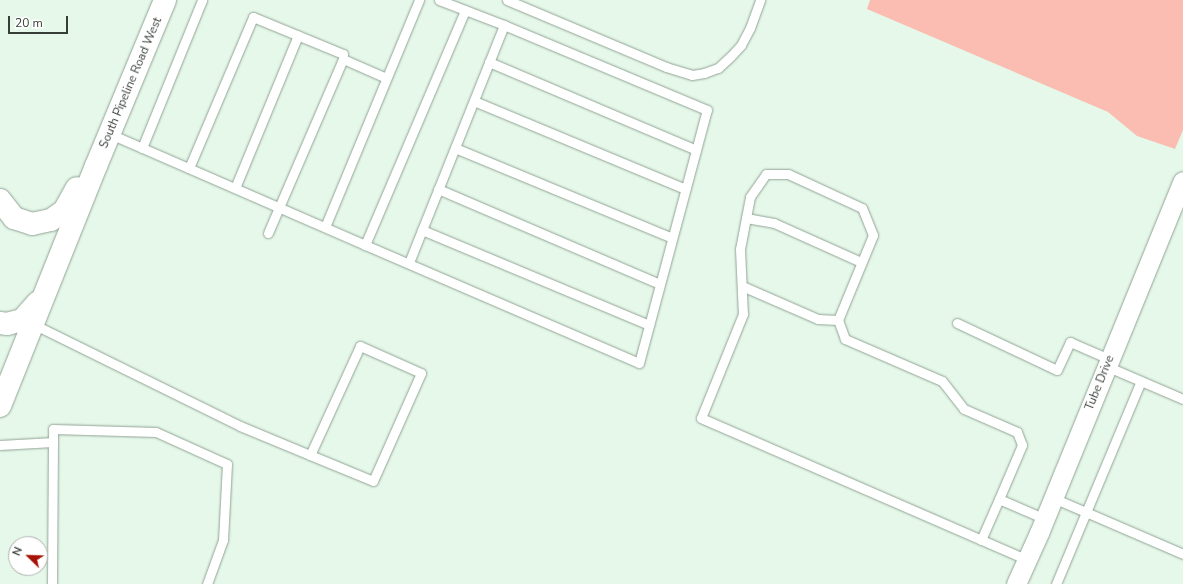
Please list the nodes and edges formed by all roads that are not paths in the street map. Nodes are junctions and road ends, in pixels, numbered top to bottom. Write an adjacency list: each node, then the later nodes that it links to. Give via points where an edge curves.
1 (165, 0): 14 (main road, South Pipeline Road West)
2 (202, 0): 15 (lane)
3 (419, 0): 12 (lane)
4 (439, 0): 7 (lane)
5 (507, 0): 6 (lane, via 666,67 692,74 718,68 730,57 741,45 750,28)
6 (760, 0)
7 (464, 10): 8 (lane); 31 (lane)
8 (504, 25): 11 (lane); 17 (lane, via 706,110)
9 (298, 35): 10 (lane, via 342,54); 19 (lane, via 253,17); 21 (lane)
10 (342, 59): 12 (lane); 25 (lane)
11 (489, 62): 13 (lane); 17 (lane)
12 (386, 78): 27 (lane)
13 (474, 101): 16 (lane); 23 (lane)
14 (110, 134): 15 (lane); 18 (main road, South Pipeline Road West)
15 (142, 148): 19 (lane)
16 (455, 148): 22 (lane); 30 (lane)
17 (696, 150): 23 (lane)
18 (96, 166): 24 (main road, via 76,190 64,211 51,220 32,224 14,218); 36 (main road)
19 (189, 168): 21 (lane)
20 (1183, 181): 42 (street, Tube Drive)
21 (235, 188): 25 (lane)
22 (438, 189): 28 (lane); 34 (lane)
23 (685, 189): 30 (lane)
24 (0, 200)
25 (279, 207): 27 (lane); 29 (lane)
26 (746, 218): 32 (lane, via 774,223); 32 (lane, via 750,198 766,174 788,174 862,208 872,235); 35 (lane, via 740,249)
27 (325, 227): 31 (lane)
28 (422, 230): 33 (lane); 41 (lane)
29 (268, 233)
30 (672, 238): 34 (lane)
31 (365, 245): 33 (lane)
32 (861, 262): 37 (lane)
33 (408, 263): 41 (lane, via 639,363)
34 (660, 284): 41 (lane)
35 (742, 286): 37 (lane, via 818,319); 53 (lane, via 743,314 702,418)
36 (46, 293): 38 (main road, via 22,320); 40 (main road)
37 (838, 320): 50 (lane, via 845,339 942,381 964,409 1017,432 1022,445)
38 (0, 323)
39 (957, 323): 42 (lane, via 1057,370 1070,342)
40 (33, 324): 45 (main road); 48 (lane, via 240,426)
41 (649, 325)
42 (1108, 362): 43 (lane); 49 (street, Tube Drive)
43 (1141, 381): 44 (lane); 51 (lane)
44 (1183, 399)
45 (0, 406)
46 (53, 442): 47 (lane); 56 (lane); 57 (lane, via 53,429 156,432 227,464 224,540)
47 (0, 445)
48 (310, 455): 48 (lane, via 373,481 421,373 360,346)
49 (1053, 498): 51 (lane); 52 (street, Tube Drive)
50 (998, 499): 52 (lane); 53 (lane)
51 (1087, 512): 54 (lane); 59 (lane)
52 (1045, 518): 55 (street, Tube Drive)
53 (980, 540): 55 (lane)
54 (1183, 554)
55 (1027, 560): 58 (street, Tube Drive)
56 (52, 584)
57 (207, 584)
58 (1016, 584)
59 (1056, 584)

